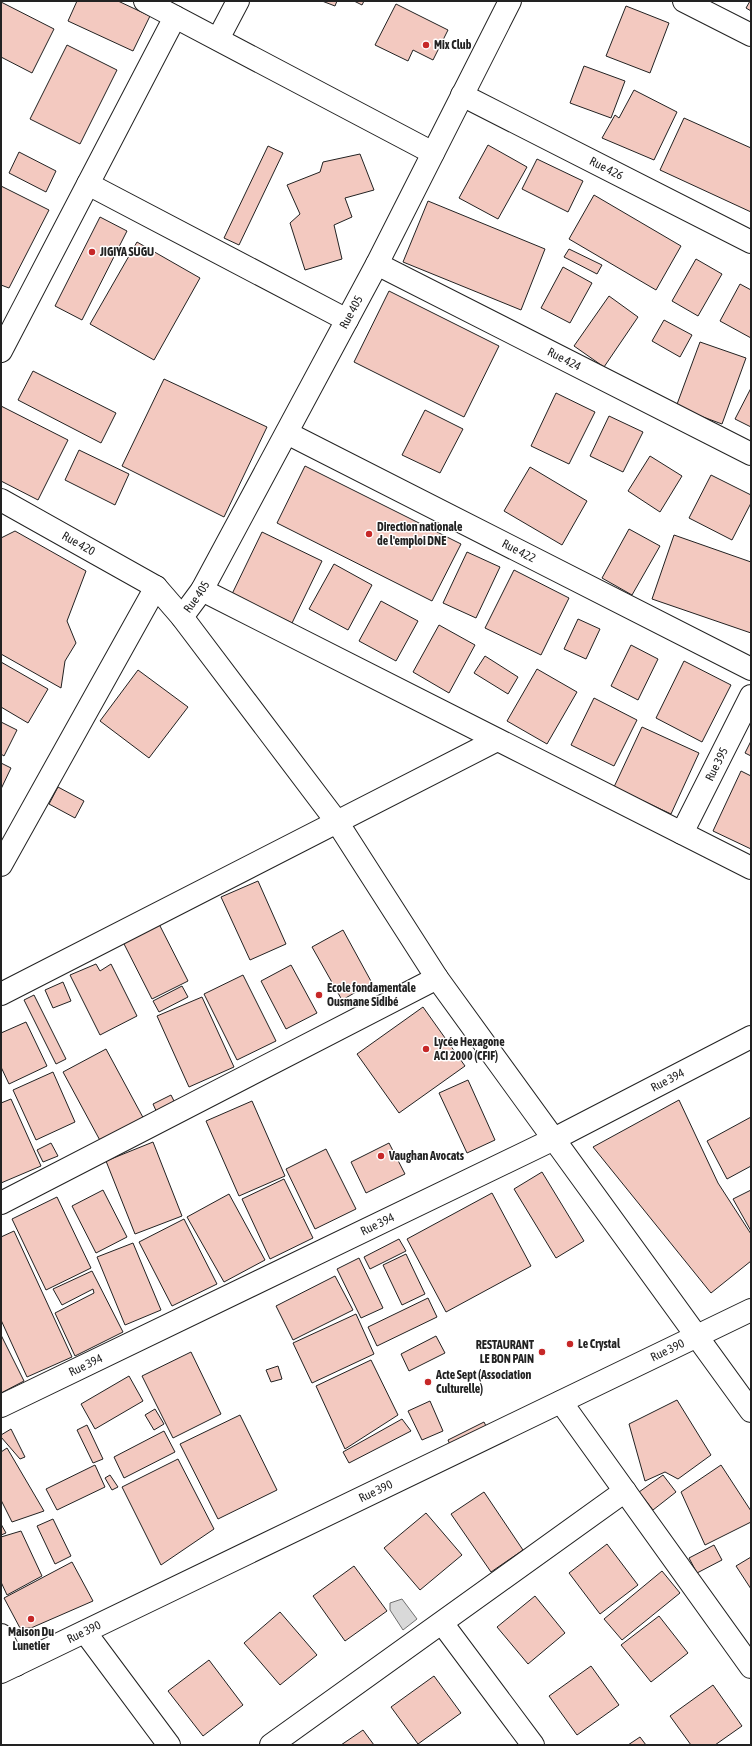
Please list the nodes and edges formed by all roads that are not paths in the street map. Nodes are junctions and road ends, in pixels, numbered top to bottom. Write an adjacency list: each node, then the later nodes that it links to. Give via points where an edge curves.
1 (145, 1): 5 (street)
2 (238, 1): 7 (street)
3 (510, 1): 8 (street, Rue 405)
4 (684, 1): 6 (street)
5 (175, 17): 7 (street); 10 (street)
6 (751, 35)
7 (218, 39): 9 (street)
8 (462, 95): 9 (street, Rue 405); 11 (street, Rue 426)
9 (433, 152): 12 (street, Rue 405)
10 (88, 184): 13 (street); 14 (street)
11 (751, 242)
12 (377, 264): 13 (street, Rue 405); 16 (street, Rue 424)
13 (347, 320): 15 (street, Rue 405)
14 (1, 351)
15 (287, 433): 19 (street, Rue 405); 21 (street, Rue 422)
16 (751, 454)
17 (1, 500): 18 (street, Rue 420)
18 (156, 587): 20 (street, Rue 420); 26 (street)
19 (202, 590): 20 (street, Rue 405); 23 (street)
20 (182, 617): 24 (street, Rue 420)
21 (751, 669)
22 (751, 696): 25 (street, Rue 395)
23 (497, 740): 24 (street); 25 (street)
24 (337, 822): 28 (street, Rue 420); 29 (street)
25 (682, 833): 27 (street)
26 (1, 866)
27 (751, 868)
28 (437, 978): 31 (street, Rue 420); 32 (street)
29 (1, 994)
30 (751, 1038): 31 (street, Rue 394)
31 (554, 1139): 34 (street, Rue 420); 36 (street, Rue 394)
32 (1, 1203)
33 (751, 1310): 34 (street, Rue 390)
34 (697, 1336): 35 (street, Rue 390); 37 (street, Rue 420)
35 (561, 1402): 38 (street); 40 (street, Rue 390)
36 (1, 1406)
37 (751, 1411)
38 (625, 1492): 39 (street); 42 (street)
39 (442, 1623): 45 (street); 46 (street)
40 (85, 1632): 43 (street, Rue 390); 44 (street)
41 (1, 1635): 43 (street)
42 (751, 1667)
43 (8, 1668)
44 (169, 1745)
45 (271, 1745)
46 (532, 1745)

